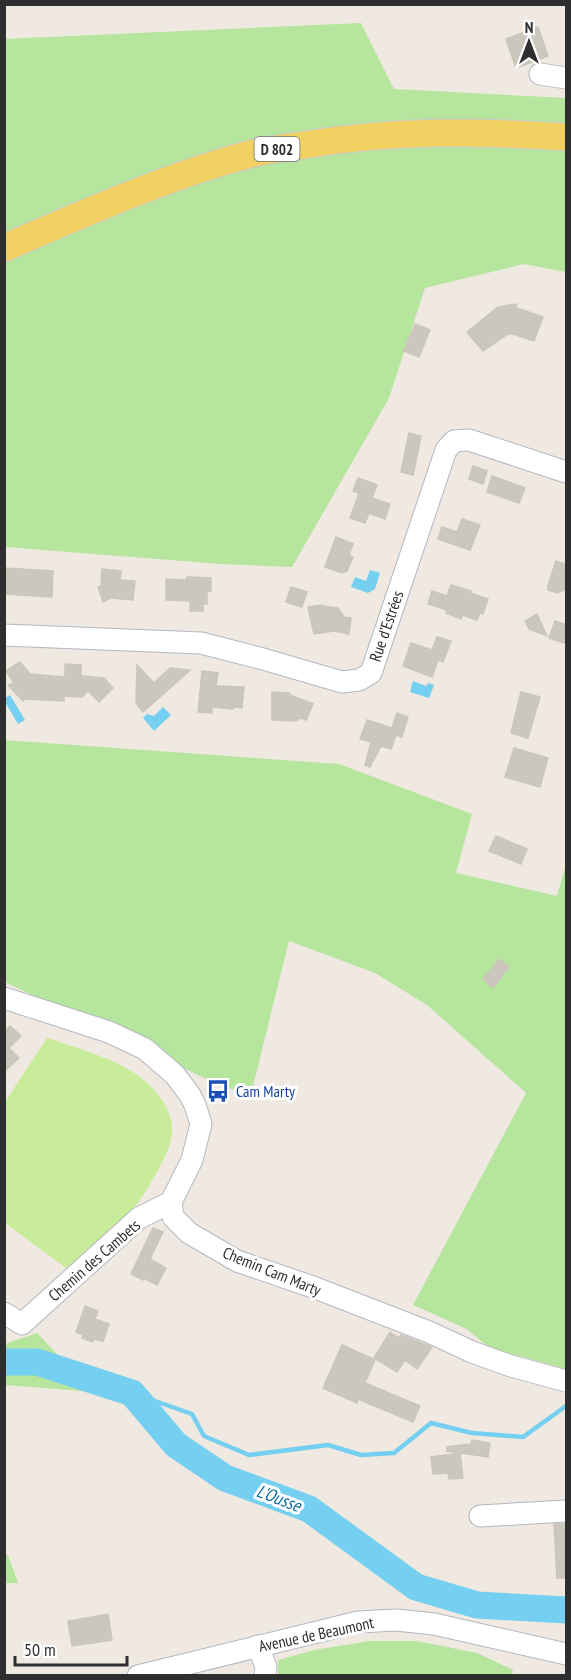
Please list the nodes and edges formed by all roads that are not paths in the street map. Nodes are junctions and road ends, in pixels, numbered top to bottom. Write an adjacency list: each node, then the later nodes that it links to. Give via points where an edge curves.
1 (540, 74): 2 (street)
2 (567, 78)
3 (567, 137): 4 (main road, D 802, via 427,132 343,138 253,153 170,178)
4 (4, 248)
5 (567, 472): 6 (street, Rue d’Estrées, via 469,440 454,441 446,450 371,673 359,680 342,682 201,643)
6 (4, 635)
7 (4, 998): 8 (street, via 109,1032 145,1049 175,1075 195,1105 201,1130 192,1160)
8 (171, 1202): 9 (street, Chemin des Cambets, via 139,1218); 10 (street, Chemin Cam Marty, via 173,1217 189,1233 237,1261 313,1287 501,1363)
9 (13, 1318)
10 (567, 1381)
11 (567, 1512): 12 (street)
12 (480, 1516)
13 (258, 1646): 14 (street, Avenue de Beaumont, via 358,1622 396,1620 434,1624); 15 (street, Avenue de Beaumont); 16 (street)
14 (567, 1654)
15 (138, 1676)
16 (266, 1676)

